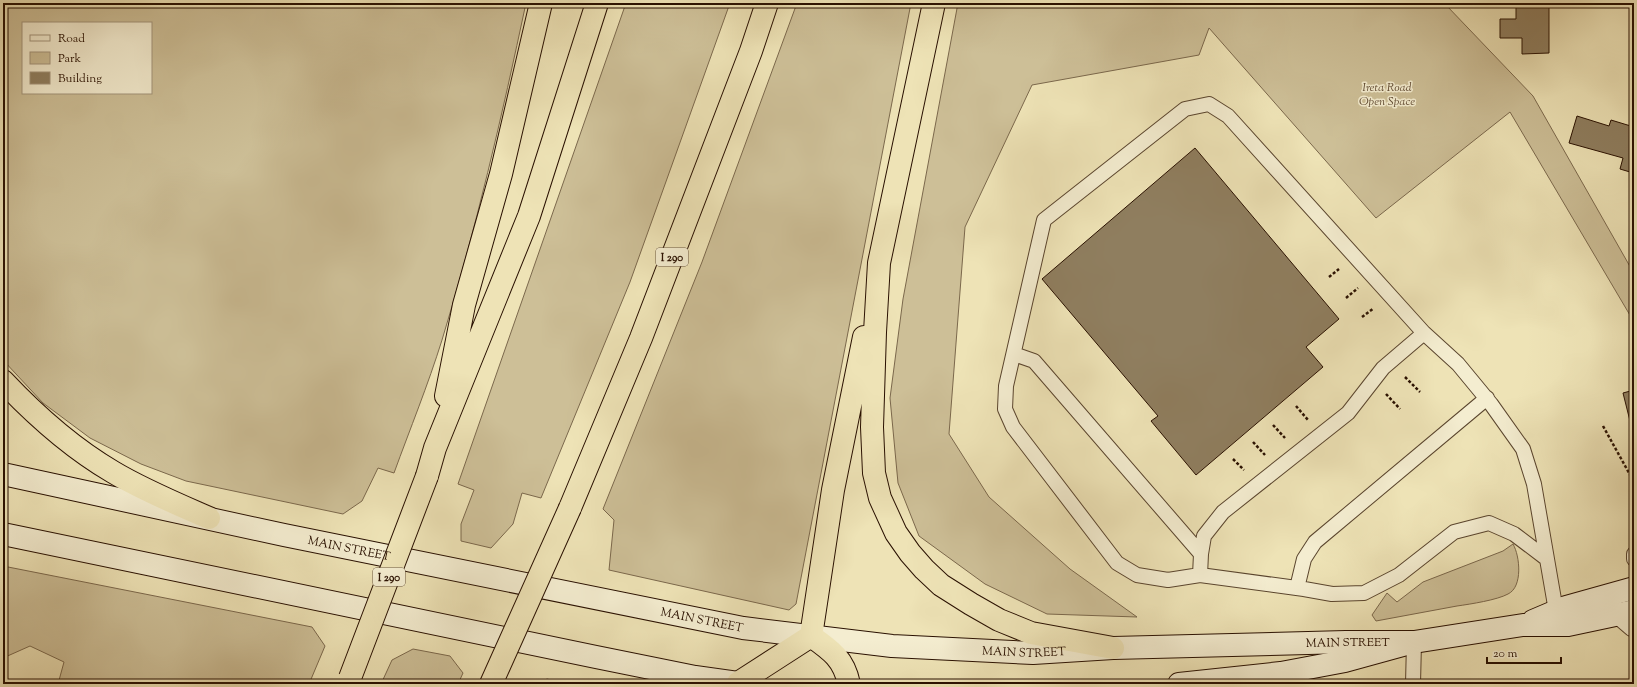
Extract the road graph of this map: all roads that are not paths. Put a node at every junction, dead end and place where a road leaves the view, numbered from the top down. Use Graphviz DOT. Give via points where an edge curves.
graph roads {
  1 [pos="542,3"];
  2 [pos="598,3"];
  3 [pos="767,3"];
  4 [pos="934,3"];
  5 [pos="879,264"];
  6 [pos="1424,333"];
  7 [pos="1014,354"];
  8 [pos="3,381"];
  9 [pos="1487,398"];
  10 [pos="436,448"];
  11 [pos="3,474"];
  12 [pos="209,518"];
  13 [pos="3,534"];
  14 [pos="1201,554"];
  15 [pos="1634,554"];
  16 [pos="1547,559"];
  17 [pos="1634,559"];
  18 [pos="1200,575"];
  19 [pos="1298,588"];
  20 [pos="1634,588"];
  21 [pos="1556,611"];
  22 [pos="1629,617"];
  23 [pos="1523,625"];
  24 [pos="811,636"];
  25 [pos="1414,642"];
  26 [pos="1113,648"];
  27 [pos="349,681"];
  28 [pos="491,684"];
  29 [pos="741,684"];
  30 [pos="849,684"];
  31 [pos="1179,684"];
  32 [pos="1413,684"];
  1 -- 10 [label="highway" via="501,174 464,305"];
  2 -- 10 [label="highway, I 290" via="530,216"];
  3 -- 28 [label="highway, I 290, bridge" via="641,338 570,508"];
  4 -- 5 [label="highway"];
  5 -- 24 [label="highway" via="833,490"];
  5 -- 26 [label="highway" via="872,428 874,473 880,498 896,533 919,564 941,585 999,620 1031,633"];
  6 -- 7 [label="lane" via="1228,116 1209,104 1185,109 1044,220"];
  6 -- 9 [label="lane" via="1458,364"];
  6 -- 14 [label="lane" via="1383,368 1348,414 1223,512 1204,536"];
  7 -- 14 [label="lane" via="1034,361"];
  7 -- 18 [label="lane" via="1006,386 1005,409 1013,427 1117,564 1137,575 1168,580"];
  8 -- 12 [label="highway" via="49,426 113,473"];
  9 -- 16 [label="lane" via="1523,449 1534,484"];
  9 -- 19 [label="lane" via="1315,542 1304,559"];
  10 -- 27 [label="highway, I 290, bridge"];
  11 -- 12 [label="main road, MAIN STREET"];
  12 -- 24 [label="main road, MAIN STREET" via="735,627"];
  13 -- 29 [label="main road" via="596,657"];
  14 -- 18 [label="lane"];
  15 -- 17 [label="lane"];
  16 -- 19 [label="lane" via="1514,534 1490,523 1454,532 1399,575 1364,593 1332,594"];
  16 -- 21 [label="lane"];
  18 -- 19 [label="lane"];
  20 -- 21 [label="main road, MAIN STREET"];
  21 -- 23 [label="main road, MAIN STREET"];
  22 -- 23 [label="main road, MAIN STREET" via="1568,625"];
  23 -- 25 [label="main road, MAIN STREET"];
  24 -- 26 [label="main road, MAIN STREET" via="892,646 1033,653"];
  24 -- 29 [label="highway"];
  24 -- 30 [label="highway" via="835,653 847,673"];
  25 -- 26 [label="main road, MAIN STREET"];
  25 -- 31 [label="main road, MAIN STREET" via="1345,661 1281,673"];
  25 -- 32 [label="lane"];
}
